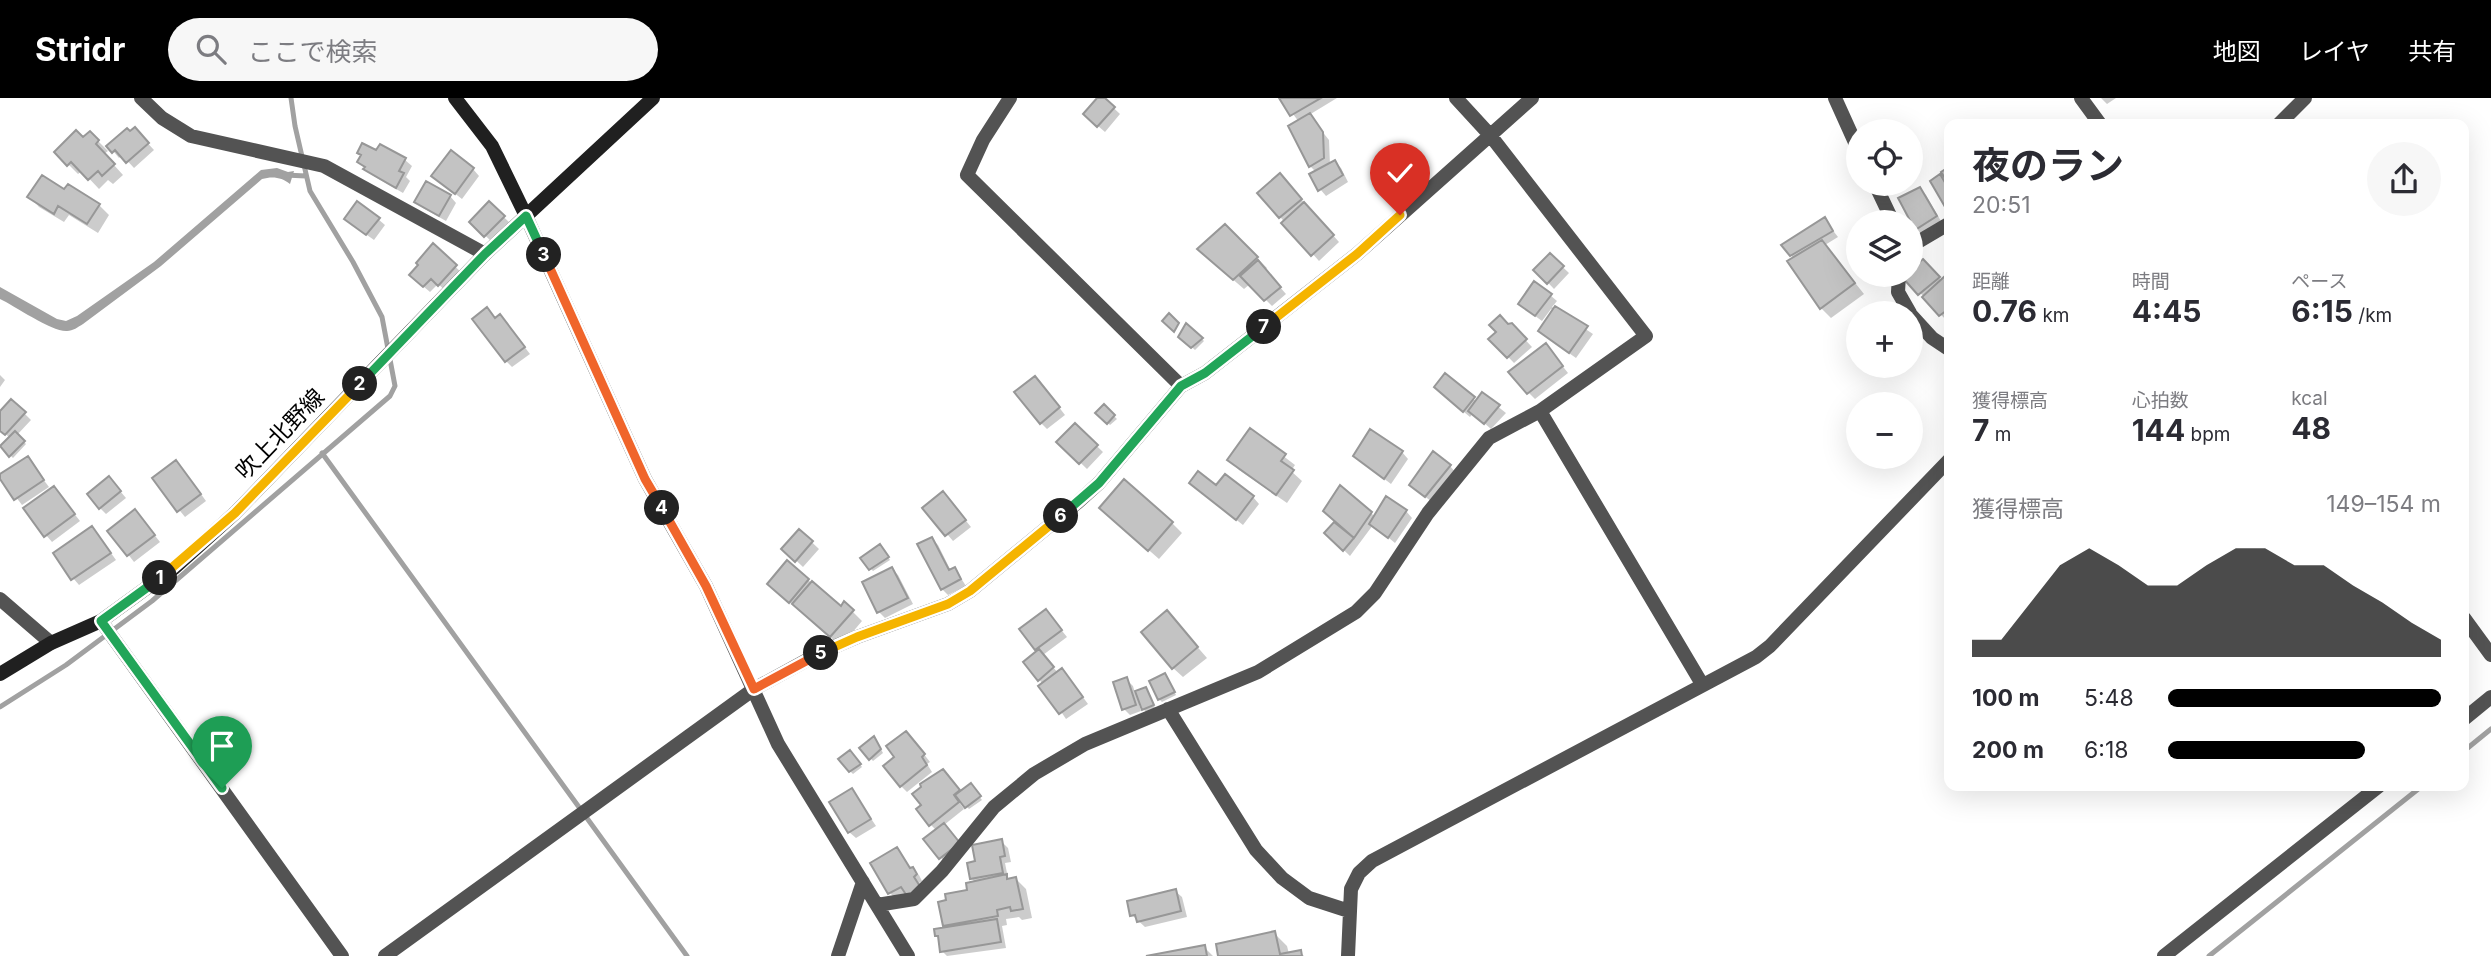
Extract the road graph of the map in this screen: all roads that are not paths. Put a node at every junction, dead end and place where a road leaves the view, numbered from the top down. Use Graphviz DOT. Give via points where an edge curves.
graph roads {
  1 [pos="141,98"];
  2 [pos="455,98"];
  3 [pos="653,98"];
  4 [pos="1010,98"];
  5 [pos="1456,98"];
  6 [pos="1532,98"];
  7 [pos="1835,98"];
  8 [pos="2081,98"];
  9 [pos="2305,98"];
  10 [pos="2096,119"];
  11 [pos="2284,119"];
  12 [pos="1846,122"];
  13 [pos="1490,135"];
  14 [pos="526,216"];
  15 [pos="1944,227"];
  16 [pos="1923,239"];
  17 [pos="485,254"];
  18 [pos="1923,328"];
  19 [pos="1944,346"];
  20 [pos="1181,386"];
  21 [pos="1540,411"];
  22 [pos="1944,465"];
  23 [pos="0,599"];
  24 [pos="101,621"];
  25 [pos="2469,625"];
  26 [pos="51,643"];
  27 [pos="2491,655"];
  28 [pos="0,674"];
  29 [pos="1702,684"];
  30 [pos="754,689"];
  31 [pos="2491,697"];
  32 [pos="1168,709"];
  33 [pos="2469,715"];
  34 [pos="2373,791"];
  35 [pos="863,882"];
  36 [pos="877,905"];
  37 [pos="1349,911"];
  38 [pos="342,956"];
  39 [pos="386,956"];
  40 [pos="838,956"];
  41 [pos="908,956"];
  42 [pos="1348,956"];
  43 [pos="2164,956"];
  1 -- 17 [label="street" via="162,118 191,135 324,166"];
  2 -- 14 [label="main road" via="492,146"];
  3 -- 14 [label="main road, 吹上北野線"];
  4 -- 20 [label="street" via="967,176"];
  5 -- 13 [label="street"];
  6 -- 13 [label="street"];
  7 -- 12 [label="street"];
  8 -- 10 [label="street"];
  9 -- 11 [label="street"];
  13 -- 20 [label="street" via="1357,254 1205,373"];
  13 -- 21 [label="street" via="1646,336"];
  14 -- 17 [label="main road, 吹上北野線"];
  14 -- 30 [label="street" via="645,479 706,586"];
  15 -- 16 [label="street"];
  17 -- 24 [label="main road, 吹上北野線" via="235,513 174,568"];
  18 -- 19 [label="street"];
  20 -- 30 [label="street" via="1099,483 970,591 948,604 832,648"];
  21 -- 29 [label="street"];
  21 -- 32 [label="street" via="1489,438 1428,513 1375,593 1356,612 1258,672"];
  22 -- 29 [label="street" via="1770,646"];
  23 -- 26 [label="street"];
  24 -- 26 [label="main road, 吹上北野線"];
  24 -- 38 [label="street"];
  25 -- 27 [label="street"];
  26 -- 28 [label="main road, 吹上北野線"];
  29 -- 37 [label="street" via="1372,861 1351,889"];
  30 -- 35 [label="street" via="778,744"];
  30 -- 39 [label="street"];
  31 -- 33 [label="street"];
  32 -- 36 [label="street" via="1085,744 1034,774 994,807 914,899"];
  32 -- 37 [label="street" via="1256,850 1309,898"];
  34 -- 43 [label="street"];
  35 -- 36 [label="street"];
  35 -- 40 [label="street"];
  36 -- 41 [label="street"];
  37 -- 42 [label="street"];
}
